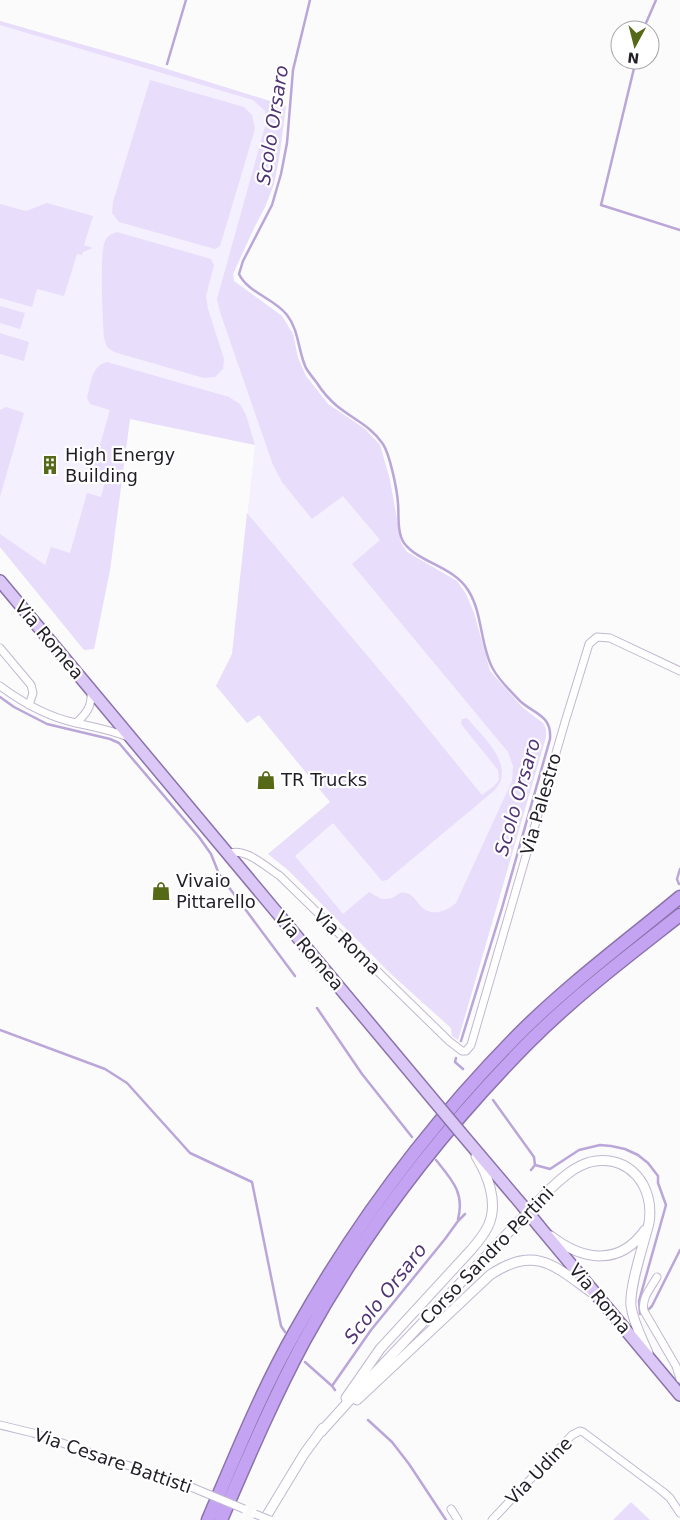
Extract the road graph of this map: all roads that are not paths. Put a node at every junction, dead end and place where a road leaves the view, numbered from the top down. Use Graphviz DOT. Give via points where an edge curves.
graph roads {
  1 [pos="0,581"];
  2 [pos="0,648"];
  3 [pos="680,671"];
  4 [pos="0,686"];
  5 [pos="91,691"];
  6 [pos="29,705"];
  7 [pos="76,723"];
  8 [pos="130,738"];
  9 [pos="228,854"];
  10 [pos="680,897"];
  11 [pos="680,914"];
  12 [pos="458,1049"];
  13 [pos="461,1133"];
  14 [pos="522,1205"];
  15 [pos="649,1223"];
  16 [pos="539,1226"];
  17 [pos="657,1277"];
  18 [pos="604,1303"];
  19 [pos="652,1361"];
  20 [pos="680,1387"];
  21 [pos="0,1425"];
  22 [pos="321,1432"];
  23 [pos="451,1509"];
  24 [pos="680,1513"];
  25 [pos="208,1520"];
  26 [pos="221,1520"];
  27 [pos="264,1520"];
  28 [pos="270,1520"];
  29 [pos="458,1520"];
  30 [pos="492,1520"];
  1 -- 5 [label="main road, Via Romea"];
  2 -- 6 [label="street" via="31,685 33,694"];
  3 -- 12 [label="street, Via Palestro" via="610,638 597,637 589,644 471,1045 466,1051"];
  4 -- 6 [label="street"];
  5 -- 7 [label="street" via="92,701 87,713"];
  5 -- 8 [label="main road, Via Romea"];
  6 -- 7 [label="street"];
  7 -- 8 [label="street" via="115,731"];
  8 -- 9 [label="main road, Via Romea"];
  9 -- 12 [label="street, Via Roma" via="236,851 248,855 280,876"];
  9 -- 13 [label="main road, Via Romea, bridge"];
  10 -- 25 [label="highway" via="578,980 521,1033 426,1137 382,1194 294,1333"];
  11 -- 26 [label="highway" via="588,988 531,1041 435,1146 397,1196 346,1270 304,1340"];
  13 -- 14 [label="main road, Via Romea"];
  13 -- 22 [label="street, Corso Sandro Pertini" via="488,1180 492,1204 489,1224 482,1238 380,1349"];
  14 -- 16 [label="main road, Via Roma, bridge"];
  15 -- 16 [label="street, Corso Sandro Pertini" via="629,1247 600,1256 581,1253 557,1241"];
  15 -- 19 [label="street, Corso Sandro Pertini" via="631,1303"];
  15 -- 22 [label="street, Corso Sandro Pertini" via="647,1191 626,1167 601,1161 570,1171"];
  16 -- 18 [label="main road, Via Roma"];
  17 -- 20 [label="street, Via Roma" via="645,1297 644,1311 672,1358"];
  18 -- 19 [label="main road, Via Roma"];
  18 -- 22 [label="street, Corso Sandro Pertini" via="550,1264 531,1260 512,1263 490,1275"];
  19 -- 20 [label="main road, Via Roma"];
  21 -- 28 [label="street, Via Cesare Battisti, bridge" via="33,1433 192,1487"];
  22 -- 27 [label="street, Corso Sandro Pertini"];
  23 -- 29 [label="street"];
  24 -- 30 [label="street, Via Udine" via="662,1491 580,1431 572,1435"];
}
